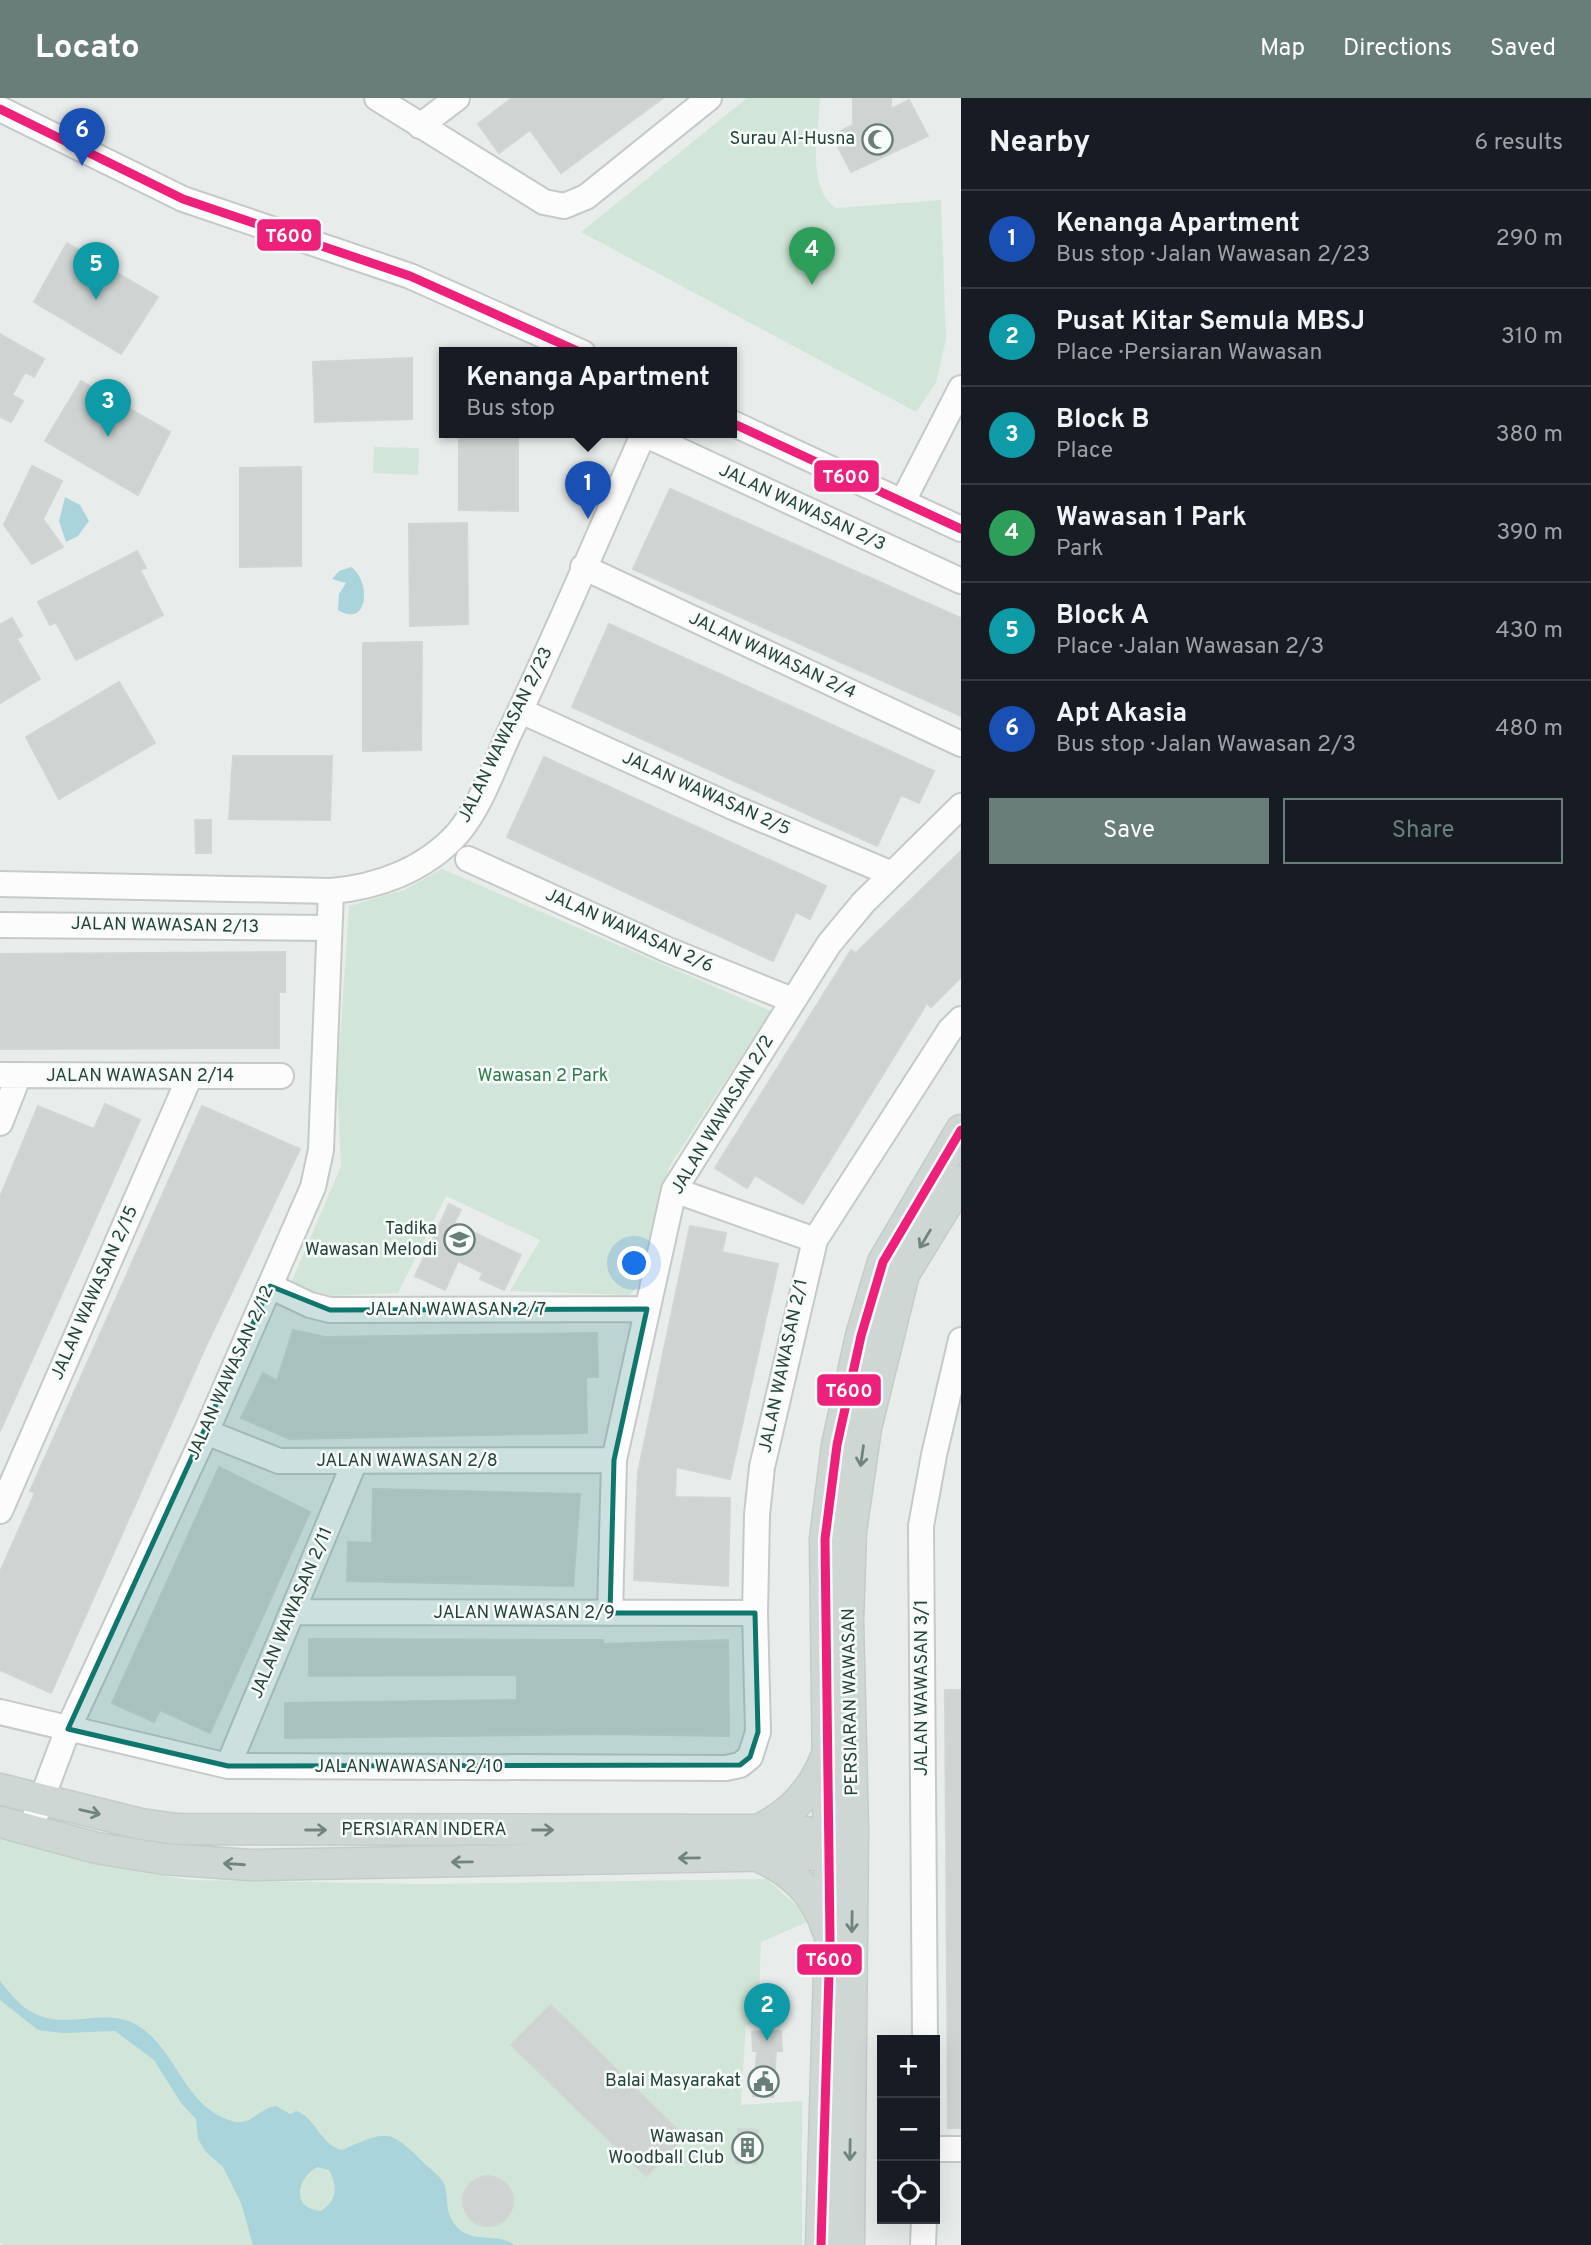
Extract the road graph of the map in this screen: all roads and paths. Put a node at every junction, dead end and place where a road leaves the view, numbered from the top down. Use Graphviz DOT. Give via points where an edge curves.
graph roads {
  1 [pos="377,98"];
  2 [pos="457,98"];
  3 [pos="709,98"];
  4 [pos="0,109"];
  5 [pos="420,126"];
  6 [pos="570,347"];
  7 [pos="959,402"];
  8 [pos="737,425"];
  9 [pos="642,438"];
  10 [pos="653,438"];
  11 [pos="903,501"];
  12 [pos="961,529"];
  13 [pos="583,567"];
  14 [pos="961,581"];
  15 [pos="521,711"];
  16 [pos="961,744"];
  17 [pos="961,806"];
  18 [pos="468,859"];
  19 [pos="892,874"];
  20 [pos="0,884"];
  21 [pos="331,891"];
  22 [pos="0,925"];
  23 [pos="329,928"];
  24 [pos="792,1000"];
  25 [pos="961,1019"];
  26 [pos="10,1075"];
  27 [pos="190,1076"];
  28 [pos="281,1076"];
  29 [pos="0,1123"];
  30 [pos="961,1130"];
  31 [pos="961,1181"];
  32 [pos="674,1190"];
  33 [pos="814,1240"];
  34 [pos="270,1286"];
  35 [pos="647,1309"];
  36 [pos="961,1339"];
  37 [pos="206,1432"];
  38 [pos="614,1460"];
  39 [pos="355,1461"];
  40 [pos="0,1511"];
  41 [pos="292,1612"];
  42 [pos="610,1613"];
  43 [pos="755,1613"];
  44 [pos="0,1712"];
  45 [pos="68,1729"];
  46 [pos="750,1757"];
  47 [pos="826,1757"];
  48 [pos="228,1766"];
  49 [pos="0,1789"];
  50 [pos="42,1801"];
  51 [pos="0,1822"];
  52 [pos="30,1830"];
  53 [pos="758,1843"];
  54 [pos="841,1843"];
  55 [pos="830,1939"];
  56 [pos="925,2035"];
  57 [pos="940,2148"];
  58 [pos="961,2149"];
  59 [pos="924,2224"];
  60 [pos="836,2244"];
  61 [pos="923,2245"];
  1 -- 5 [label="street"];
  2 -- 5 [label="street"];
  3 -- 5 [label="street" via="586,197 564,206 544,202"];
  4 -- 6 [label="street" via="183,199 410,276"];
  7 -- 11 [label="street"];
  8 -- 11 [label="street"];
  9 -- 13 [label="street, JALAN WAWASAN 2/23"];
  10 -- 14 [label="street, JALAN WAWASAN 2/3"];
  11 -- 12 [label="street"];
  13 -- 15 [label="street, JALAN WAWASAN 2/23"];
  13 -- 16 [label="street, JALAN WAWASAN 2/4"];
  15 -- 19 [label="street, JALAN WAWASAN 2/5"];
  15 -- 21 [label="street, JALAN WAWASAN 2/23" via="470,816 457,833 399,876 379,884"];
  17 -- 19 [label="street, JALAN WAWASAN 2/2"];
  18 -- 24 [label="street, JALAN WAWASAN 2/6" via="668,950"];
  19 -- 24 [label="street, JALAN WAWASAN 2/2" via="829,944"];
  20 -- 21 [label="street, JALAN WAWASAN 2/23"];
  21 -- 23 [label="street, JALAN WAWASAN 2/12"];
  22 -- 23 [label="street, JALAN WAWASAN 2/13"];
  23 -- 34 [label="street, JALAN WAWASAN 2/12" via="321,1150 313,1187"];
  24 -- 32 [label="street, JALAN WAWASAN 2/2"];
  25 -- 33 [label="street, JALAN WAWASAN 2/1"];
  26 -- 27 [label="street, JALAN WAWASAN 2/14"];
  26 -- 29 [label="street"];
  27 -- 28 [label="street, JALAN WAWASAN 2/14"];
  27 -- 40 [label="street, JALAN WAWASAN 2/15"];
  30 -- 47 [label="main road, PERSIARAN WAWASAN" via="883,1262 837,1445 825,1539"];
  31 -- 54 [label="main road, PERSIARAN WAWASAN, one-way" via="904,1274 866,1428 851,1531"];
  32 -- 33 [label="street"];
  32 -- 35 [label="street, JALAN WAWASAN 2/2"];
  33 -- 43 [label="street, JALAN WAWASAN 2/1" via="762,1467"];
  34 -- 35 [label="street, JALAN WAWASAN 2/7" via="330,1310"];
  34 -- 37 [label="street, JALAN WAWASAN 2/12"];
  35 -- 38 [label="street, JALAN WAWASAN 2/2"];
  36 -- 56 [label="street, JALAN WAWASAN 3/1" via="921,1526"];
  37 -- 39 [label="street, JALAN WAWASAN 2/8" via="279,1461"];
  37 -- 45 [label="street, JALAN WAWASAN 2/12"];
  38 -- 39 [label="street, JALAN WAWASAN 2/8"];
  38 -- 42 [label="street, JALAN WAWASAN 2/2"];
  39 -- 41 [label="street, JALAN WAWASAN 2/11"];
  41 -- 42 [label="street, JALAN WAWASAN 2/9"];
  41 -- 48 [label="street, JALAN WAWASAN 2/11"];
  42 -- 43 [label="street, JALAN WAWASAN 2/9"];
  43 -- 46 [label="street, JALAN WAWASAN 2/1" via="758,1732"];
  44 -- 45 [label="street, JALAN WAWASAN 2/10"];
  45 -- 48 [label="street, JALAN WAWASAN 2/10"];
  45 -- 50 [label="street, JALAN WAWASAN 2/12"];
  46 -- 48 [label="street, JALAN WAWASAN 2/10" via="726,1768"];
  47 -- 53 [label="main road" via="816,1781"];
  47 -- 54 [label="main road, PERSIARAN WAWASAN"];
  49 -- 50 [label="main road, PERSIARAN INDERA"];
  50 -- 52 [label="street, JALAN WAWASAN 2/12"];
  50 -- 53 [label="main road, PERSIARAN INDERA, one-way" via="177,1829"];
  51 -- 52 [label="main road, PERSIARAN INDERA"];
  53 -- 52 [label="main road, PERSIARAN INDERA, one-way" via="250,1865 97,1848"];
  53 -- 54 [label="main road, PERSIARAN INDERA"];
  53 -- 55 [label="main road" via="803,1886 820,1911"];
  54 -- 55 [label="main road, PERSIARAN WAWASAN"];
  54 -- 60 [label="main road, PERSIARAN WAWASAN, one-way"];
  55 -- 60 [label="main road, PERSIARAN WAWASAN"];
  57 -- 58 [label="street"];
  59 -- 61 [label="street"];
}
